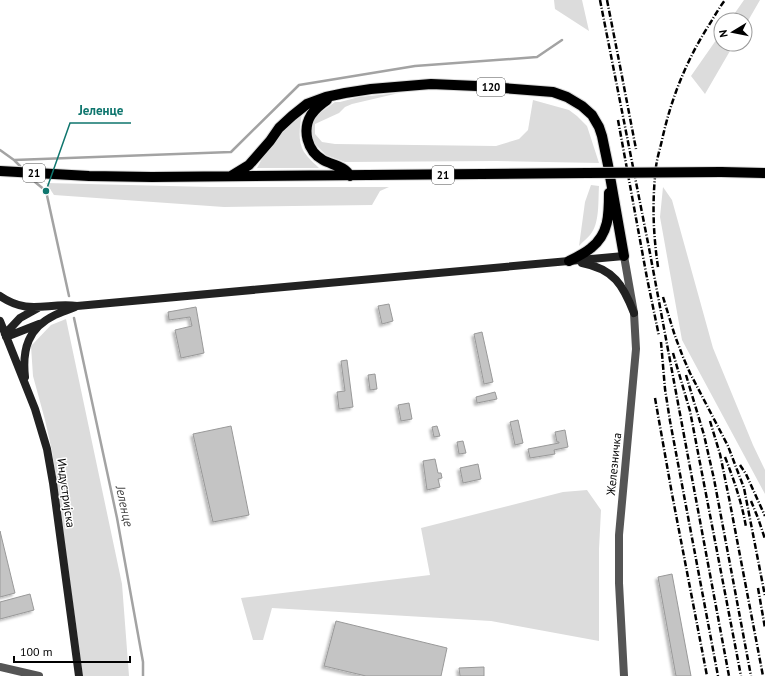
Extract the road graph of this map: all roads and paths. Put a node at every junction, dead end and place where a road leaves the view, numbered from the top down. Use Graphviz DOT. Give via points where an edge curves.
graph roads {
  1 [pos="330,97"];
  2 [pos="608,165"];
  3 [pos="0,171"];
  4 [pos="765,173"];
  5 [pos="350,176"];
  6 [pos="229,177"];
  7 [pos="624,256"];
  8 [pos="569,261"];
  9 [pos="0,296"];
  10 [pos="77,306"];
  11 [pos="39,308"];
  12 [pos="634,313"];
  13 [pos="0,321"];
  14 [pos="40,323"];
  15 [pos="6,335"];
  16 [pos="26,386"];
  17 [pos="0,666"];
  18 [pos="39,676"];
  19 [pos="79,676"];
  20 [pos="624,676"];
  1 -- 2 [label="main road, 120" via="371,89 431,84 553,92 574,100 596,120"];
  1 -- 5 [label="main road" via="312,113 306,127 307,138 319,157 345,170"];
  1 -- 6 [label="main road, 120" via="322,98 299,110 285,122 255,160"];
  2 -- 7 [label="main road, 120"];
  2 -- 8 [label="main road" via="606,228 590,249"];
  3 -- 6 [label="main road, 21" via="89,176"];
  4 -- 5 [label="main road, 21, bridge"];
  5 -- 6 [label="main road, 21"];
  7 -- 8 [label="main road"];
  7 -- 12 [label="street, Железничка"];
  8 -- 10 [label="main road"];
  8 -- 12 [label="main road" via="595,266 613,276 625,290"];
  9 -- 11 [label="main road" via="18,305"];
  10 -- 11 [label="main road"];
  10 -- 14 [label="main road"];
  11 -- 15 [label="main road" via="20,318"];
  12 -- 20 [label="street, Железничка" via="636,348 619,545"];
  13 -- 15 [label="main road, Индустријска"];
  14 -- 15 [label="main road"];
  14 -- 16 [label="main road" via="34,329 26,349"];
  15 -- 16 [label="main road, Индустријска"];
  16 -- 19 [label="main road, Индустријска" via="40,422 49,460"];
  17 -- 18 [label="street"];
}
